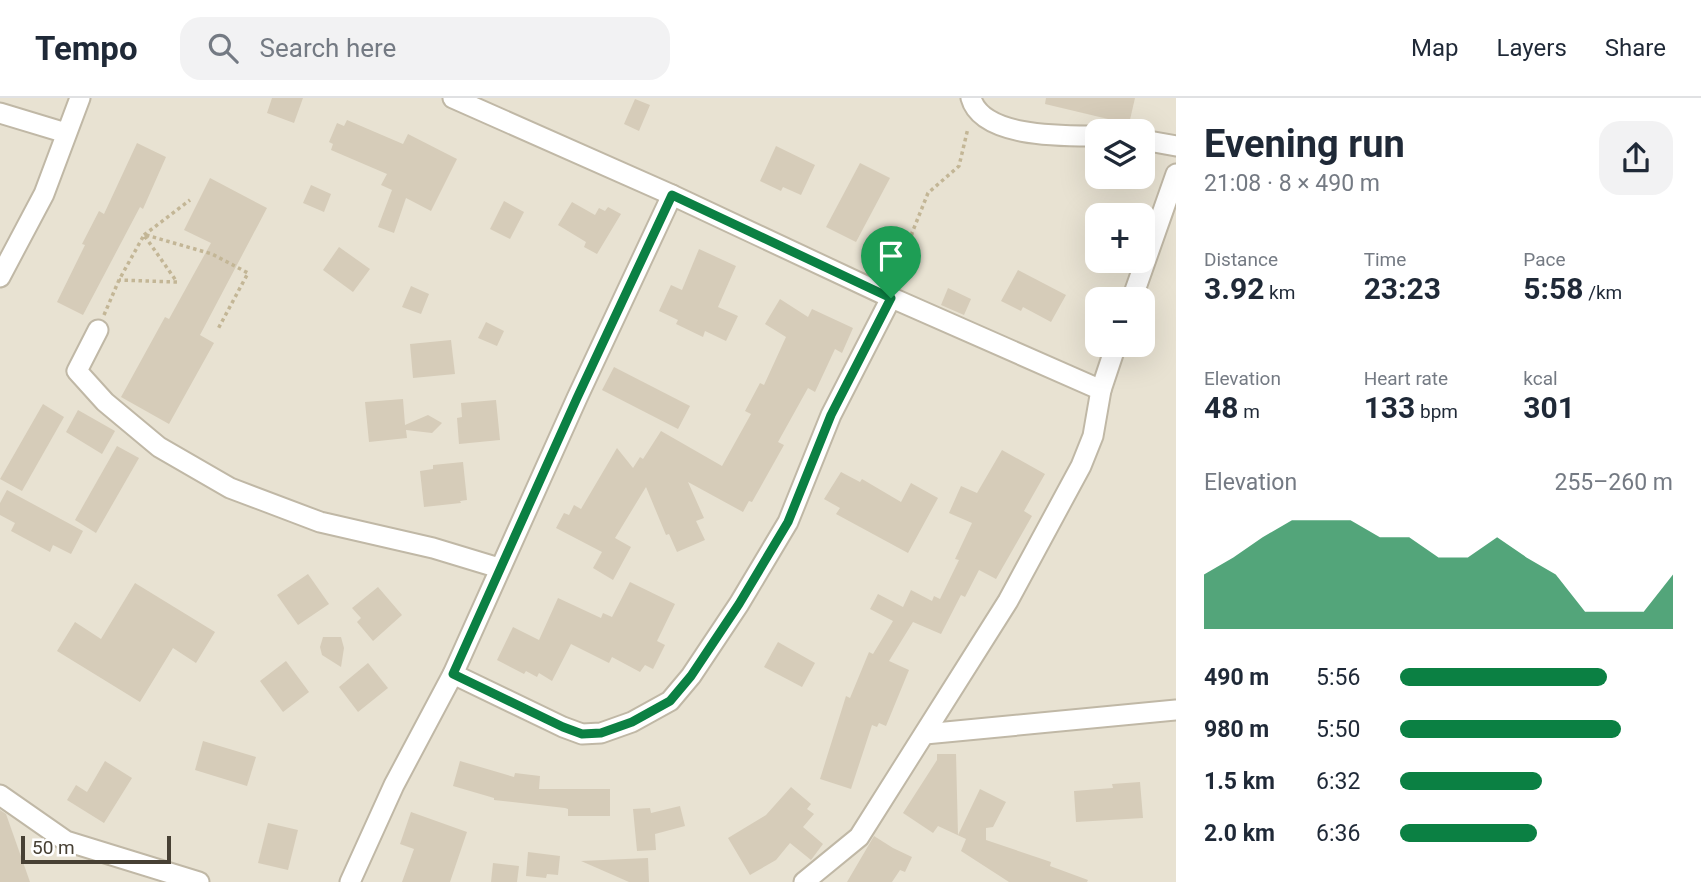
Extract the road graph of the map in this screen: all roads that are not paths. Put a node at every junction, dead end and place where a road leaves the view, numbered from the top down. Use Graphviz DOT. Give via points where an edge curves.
graph roads {
  1 [pos="80,98"];
  2 [pos="453,98"];
  3 [pos="971,100"];
  4 [pos="0,113"];
  5 [pos="66,133"];
  6 [pos="1085,136"];
  7 [pos="1155,142"];
  8 [pos="1176,146"];
  9 [pos="1176,174"];
  10 [pos="672,195"];
  11 [pos="1172,198"];
  12 [pos="0,277"];
  13 [pos="1137,287"];
  14 [pos="891,298"];
  15 [pos="98,330"];
  16 [pos="1112,357"];
  17 [pos="1101,390"];
  18 [pos="499,568"];
  19 [pos="453,674"];
  20 [pos="1176,709"];
  21 [pos="925,734"];
  22 [pos="0,795"];
  23 [pos="198,882"];
  24 [pos="350,882"];
  25 [pos="804,882"];
  1 -- 5 [label="street"];
  2 -- 10 [label="street"];
  3 -- 6 [label="street" via="982,116 1012,130"];
  4 -- 5 [label="street"];
  5 -- 12 [label="street" via="44,194"];
  7 -- 8 [label="street"];
  9 -- 11 [label="street"];
  10 -- 14 [label="street"];
  10 -- 18 [label="street"];
  11 -- 13 [label="street"];
  14 -- 17 [label="street"];
  14 -- 19 [label="street" via="831,415 788,522 739,604 670,701 632,722 582,734"];
  15 -- 18 [label="street" via="77,371 105,402 159,447 230,488 320,522"];
  16 -- 17 [label="street"];
  17 -- 21 [label="street" via="1093,436 1071,487 1008,601"];
  18 -- 19 [label="street"];
  19 -- 24 [label="street" via="394,785"];
  20 -- 21 [label="street"];
  21 -- 25 [label="street" via="859,837"];
  22 -- 23 [label="street" via="66,841"];
}
